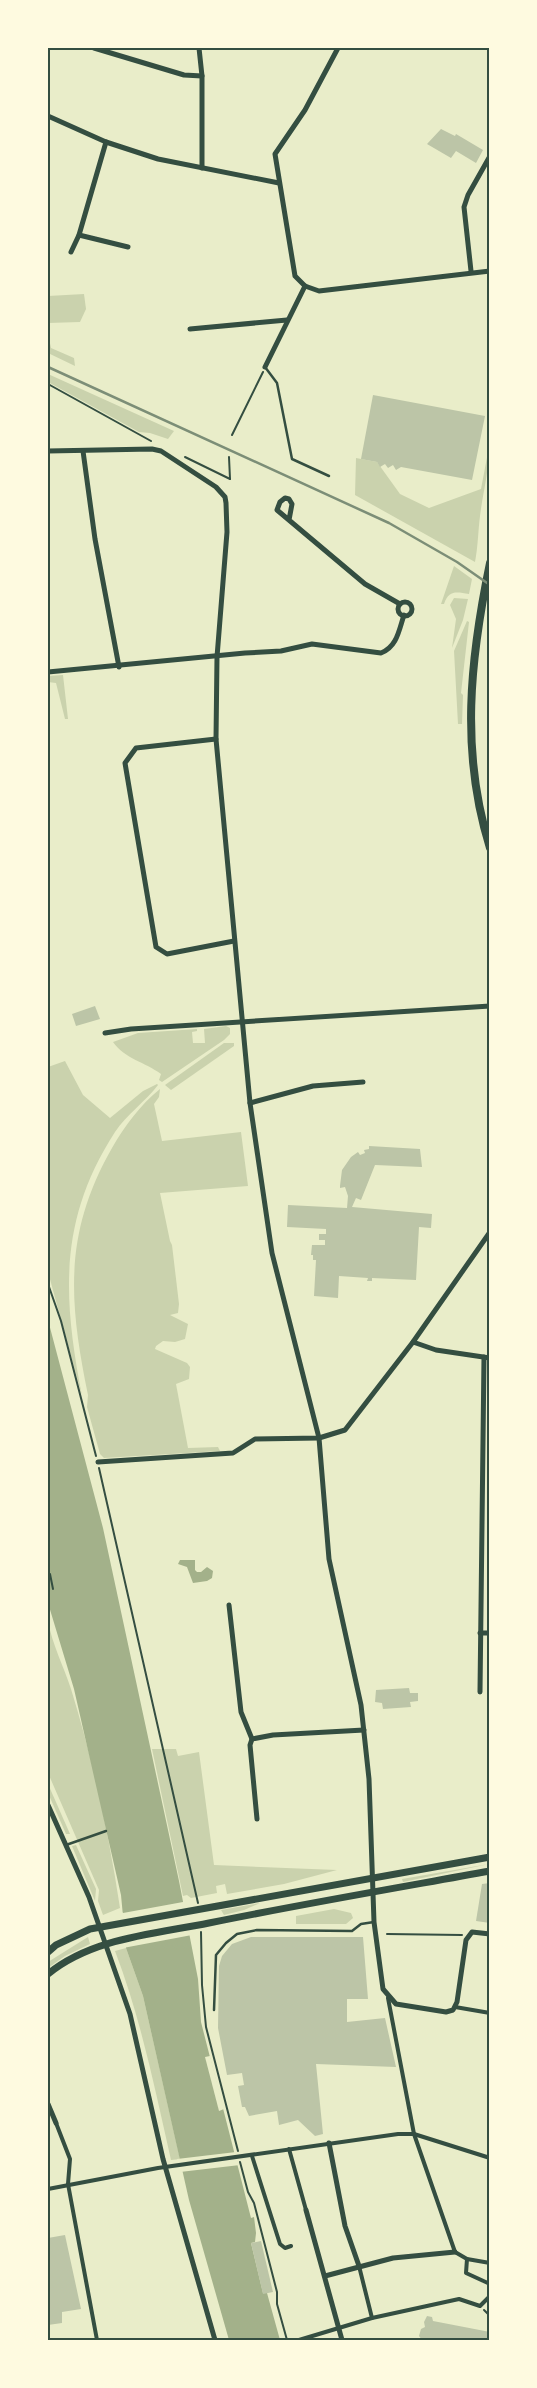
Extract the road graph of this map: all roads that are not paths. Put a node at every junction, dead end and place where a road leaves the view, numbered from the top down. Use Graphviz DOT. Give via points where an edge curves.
graph roads {
  1 [pos="94,48"];
  2 [pos="199,48"];
  3 [pos="338,48"];
  4 [pos="202,76"];
  5 [pos="48,116"];
  6 [pos="106,142"];
  7 [pos="490,156"];
  8 [pos="202,168"];
  9 [pos="280,183"];
  10 [pos="79,235"];
  11 [pos="128,247"];
  12 [pos="70,252"];
  13 [pos="470,271"];
  14 [pos="490,271"];
  15 [pos="305,286"];
  16 [pos="287,320"];
  17 [pos="190,329"];
  18 [pos="265,367"];
  19 [pos="83,451"];
  20 [pos="48,452"];
  21 [pos="329,476"];
  22 [pos="289,520"];
  23 [pos="490,563"];
  24 [pos="400,604"];
  25 [pos="404,615"];
  26 [pos="218,657"];
  27 [pos="119,666"];
  28 [pos="48,672"];
  29 [pos="216,739"];
  30 [pos="490,848"];
  31 [pos="234,941"];
  32 [pos="490,1006"];
  33 [pos="244,1021"];
  34 [pos="105,1033"];
  35 [pos="363,1082"];
  36 [pos="250,1103"];
  37 [pos="490,1232"];
  38 [pos="412,1342"];
  39 [pos="487,1357"];
  40 [pos="320,1438"];
  41 [pos="98,1462"];
  42 [pos="487,1514"];
  43 [pos="229,1605"];
  44 [pos="480,1633"];
  45 [pos="490,1633"];
  46 [pos="480,1692"];
  47 [pos="364,1730"];
  48 [pos="252,1739"];
  49 [pos="48,1805"];
  50 [pos="257,1819"];
  51 [pos="106,1831"];
  52 [pos="66,1845"];
  53 [pos="490,1857"];
  54 [pos="490,1871"];
  55 [pos="373,1877"];
  56 [pos="374,1892"];
  57 [pos="374,1922"];
  58 [pos="490,1934"];
  59 [pos="56,1945"];
  60 [pos="48,1947"];
  61 [pos="48,1952"];
  62 [pos="48,1974"];
  63 [pos="388,1998"];
  64 [pos="455,2007"];
  65 [pos="214,2010"];
  66 [pos="490,2013"];
  67 [pos="390,2040"];
  68 [pos="397,2040"];
  69 [pos="48,2104"];
  70 [pos="56,2123"];
  71 [pos="414,2134"];
  72 [pos="329,2143"];
  73 [pos="289,2149"];
  74 [pos="252,2156"];
  75 [pos="490,2158"];
  76 [pos="68,2184"];
  77 [pos="48,2189"];
  78 [pos="306,2210"];
  79 [pos="291,2246"];
  80 [pos="455,2252"];
  81 [pos="467,2258"];
  82 [pos="490,2264"];
  83 [pos="360,2266"];
  84 [pos="325,2276"];
  85 [pos="490,2284"];
  86 [pos="490,2296"];
  87 [pos="372,2318"];
  88 [pos="338,2328"];
  89 [pos="97,2340"];
  90 [pos="216,2340"];
  91 [pos="299,2340"];
  92 [pos="342,2340"];
  1 -- 4 [label="street" via="184,75"];
  2 -- 4 [label="street"];
  3 -- 9 [label="street" via="305,110 275,154"];
  4 -- 8 [label="street"];
  5 -- 6 [label="street"];
  6 -- 8 [label="street" via="158,159"];
  6 -- 10 [label="street"];
  7 -- 13 [label="street" via="464,207"];
  8 -- 9 [label="street"];
  9 -- 15 [label="street" via="295,276"];
  10 -- 11 [label="street"];
  10 -- 12 [label="street"];
  13 -- 14 [label="street"];
  13 -- 15 [label="street" via="319,291"];
  15 -- 16 [label="street"];
  16 -- 17 [label="street"];
  16 -- 18 [label="street"];
  18 -- 21 [label="lane" via="277,384 292,459"];
  19 -- 20 [label="street"];
  19 -- 26 [label="street" via="161,451 216,487 225,497 227,532"];
  19 -- 27 [label="street" via="95,539"];
  22 -- 24 [label="street" via="366,584"];
  23 -- 30 [label="main road" via="474,650 470,723 480,806"];
  24 -- 25 [label="street" via="399,610"];
  24 -- 25 [label="street" via="407,602 412,606 411,612"];
  25 -- 26 [label="street" via="394,642 381,653 312,644 280,652"];
  26 -- 27 [label="street"];
  26 -- 29 [label="street"];
  27 -- 28 [label="street"];
  29 -- 31 [label="street"];
  29 -- 31 [label="street" via="136,748 125,763 156,947 167,954"];
  31 -- 33 [label="street"];
  32 -- 33 [label="street"];
  33 -- 34 [label="street" via="131,1028"];
  33 -- 36 [label="street"];
  35 -- 36 [label="street" via="313,1086"];
  36 -- 40 [label="street" via="272,1253"];
  37 -- 38 [label="street"];
  38 -- 39 [label="street" via="436,1350"];
  38 -- 40 [label="street" via="345,1430"];
  39 -- 42 [label="street"];
  40 -- 41 [label="street" via="255,1439 233,1454"];
  40 -- 47 [label="street" via="329,1559"];
  42 -- 44 [label="street"];
  43 -- 48 [label="street" via="241,1712"];
  44 -- 45 [label="street"];
  44 -- 46 [label="street"];
  47 -- 48 [label="street"];
  47 -- 55 [label="street"];
  48 -- 50 [label="street" via="252,1786"];
  49 -- 52 [label="street"];
  51 -- 52 [label="lane"];
  52 -- 90 [label="street" via="89,1897 130,2014 163,2159"];
  53 -- 55 [label="main road"];
  54 -- 56 [label="main road"];
  55 -- 56 [label="street"];
  55 -- 59 [label="main road" via="90,1928"];
  56 -- 57 [label="street"];
  56 -- 62 [label="main road" via="92,1947"];
  57 -- 63 [label="street" via="383,1990"];
  57 -- 65 [label="lane" via="361,1924 352,1931 257,1930 237,1934 216,1955"];
  58 -- 64 [label="street" via="472,1932 464,1944"];
  59 -- 60 [label="main road"];
  59 -- 61 [label="main road"];
  63 -- 64 [label="street" via="402,2006 446,2012"];
  63 -- 68 [label="street"];
  64 -- 66 [label="street"];
  67 -- 68 [label="street"];
  68 -- 71 [label="street"];
  69 -- 70 [label="street"];
  70 -- 76 [label="street" via="70,2159"];
  71 -- 72 [label="street"];
  71 -- 75 [label="street"];
  71 -- 80 [label="street"];
  72 -- 73 [label="street"];
  72 -- 83 [label="street" via="345,2226"];
  73 -- 74 [label="street"];
  73 -- 78 [label="street"];
  74 -- 76 [label="street"];
  74 -- 79 [label="street" via="280,2244 285,2248"];
  76 -- 77 [label="street"];
  76 -- 89 [label="street"];
  78 -- 84 [label="street"];
  80 -- 81 [label="street"];
  80 -- 83 [label="street" via="393,2258"];
  81 -- 82 [label="street"];
  81 -- 85 [label="street" via="466,2273"];
  83 -- 84 [label="street"];
  83 -- 87 [label="street"];
  84 -- 88 [label="street"];
  86 -- 87 [label="street" via="480,2306 459,2299"];
  87 -- 88 [label="street"];
  88 -- 91 [label="street"];
  88 -- 92 [label="street"];
}
